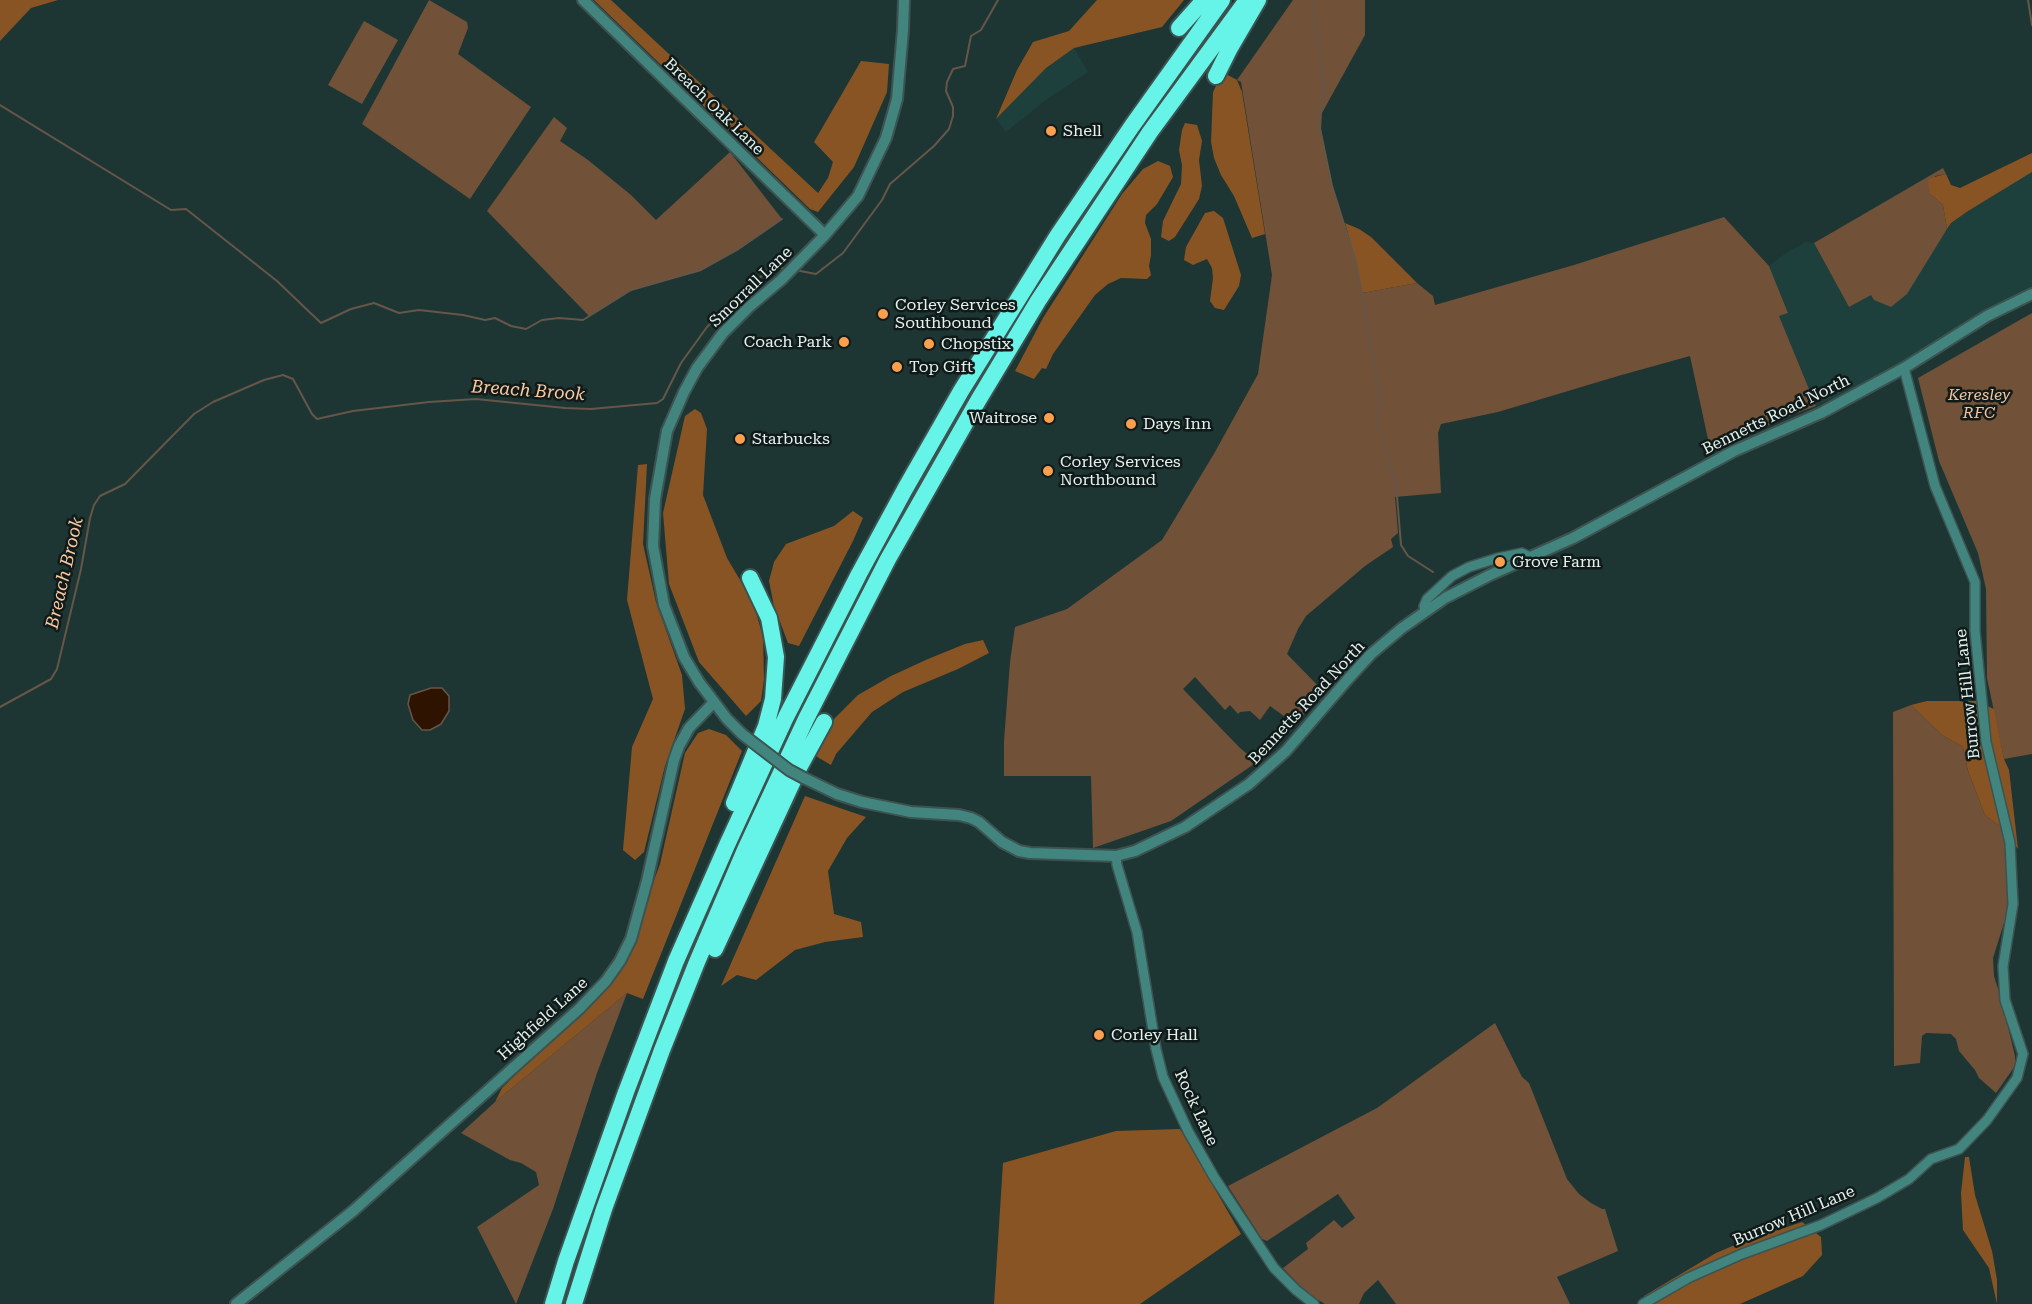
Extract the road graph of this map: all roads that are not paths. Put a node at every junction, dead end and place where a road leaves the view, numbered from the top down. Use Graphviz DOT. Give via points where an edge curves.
graph roads {
  1 [pos="583,0"];
  2 [pos="904,0"];
  3 [pos="1204,0"];
  4 [pos="1222,0"];
  5 [pos="1247,0"];
  6 [pos="1258,0"];
  7 [pos="1179,28"];
  8 [pos="1216,76"];
  9 [pos="825,235"];
  10 [pos="2032,294"];
  11 [pos="1904,368"];
  12 [pos="1530,557"];
  13 [pos="750,579"];
  14 [pos="1425,611"];
  15 [pos="714,702"];
  16 [pos="824,723"];
  17 [pos="1116,856"];
  18 [pos="676,962"];
  19 [pos="604,1209"];
  20 [pos="236,1304"];
  21 [pos="553,1304"];
  22 [pos="574,1304"];
  23 [pos="1314,1304"];
  24 [pos="1643,1304"];
  1 -- 9 [label="street, Breach Oak Lane"];
  2 -- 9 [label="street, Smorrall Lane" via="899,81 886,138 858,196"];
  3 -- 7 [label="highway"];
  4 -- 18 [label="highway" via="1058,235 905,489 786,717"];
  5 -- 19 [label="highway" via="1150,132 1038,301 888,559 806,719 745,850 662,1050"];
  6 -- 8 [label="highway"];
  9 -- 15 [label="street, Smorrall Lane" via="723,333 697,368 667,431 655,499 653,546 663,605 684,657"];
  10 -- 11 [label="street, Bennetts Road North"];
  11 -- 12 [label="street, Bennetts Road North"];
  11 -- 24 [label="street, Burrow Hill Lane" via="1935,486 1975,582 1975,631 1986,742 2010,843 2013,904 2003,966 2005,1000 2023,1054 2017,1078 1987,1120 1959,1149 1931,1159 1909,1179 1877,1198 1821,1225 1688,1278"];
  12 -- 14 [label="street, Bennetts Road North" via="1464,587"];
  12 -- 14 [label="street, Bennetts Road North" via="1522,553 1469,567 1427,598"];
  13 -- 18 [label="highway" via="769,618 776,657 772,699"];
  14 -- 17 [label="street, Bennetts Road North" via="1371,654 1286,751 1249,784 1167,836"];
  15 -- 17 [label="street, Bennetts Road North, bridge" via="742,734 789,770 862,802 971,818 1019,851"];
  15 -- 20 [label="street, Highfield Lane" via="689,728 679,746 631,939 606,981 353,1211"];
  16 -- 19 [label="highway" via="699,983"];
  17 -- 23 [label="street, Rock Lane" via="1137,932 1163,1077 1188,1131 1226,1196 1274,1268"];
  18 -- 21 [label="highway" via="626,1092"];
  19 -- 22 [label="highway"];
}
